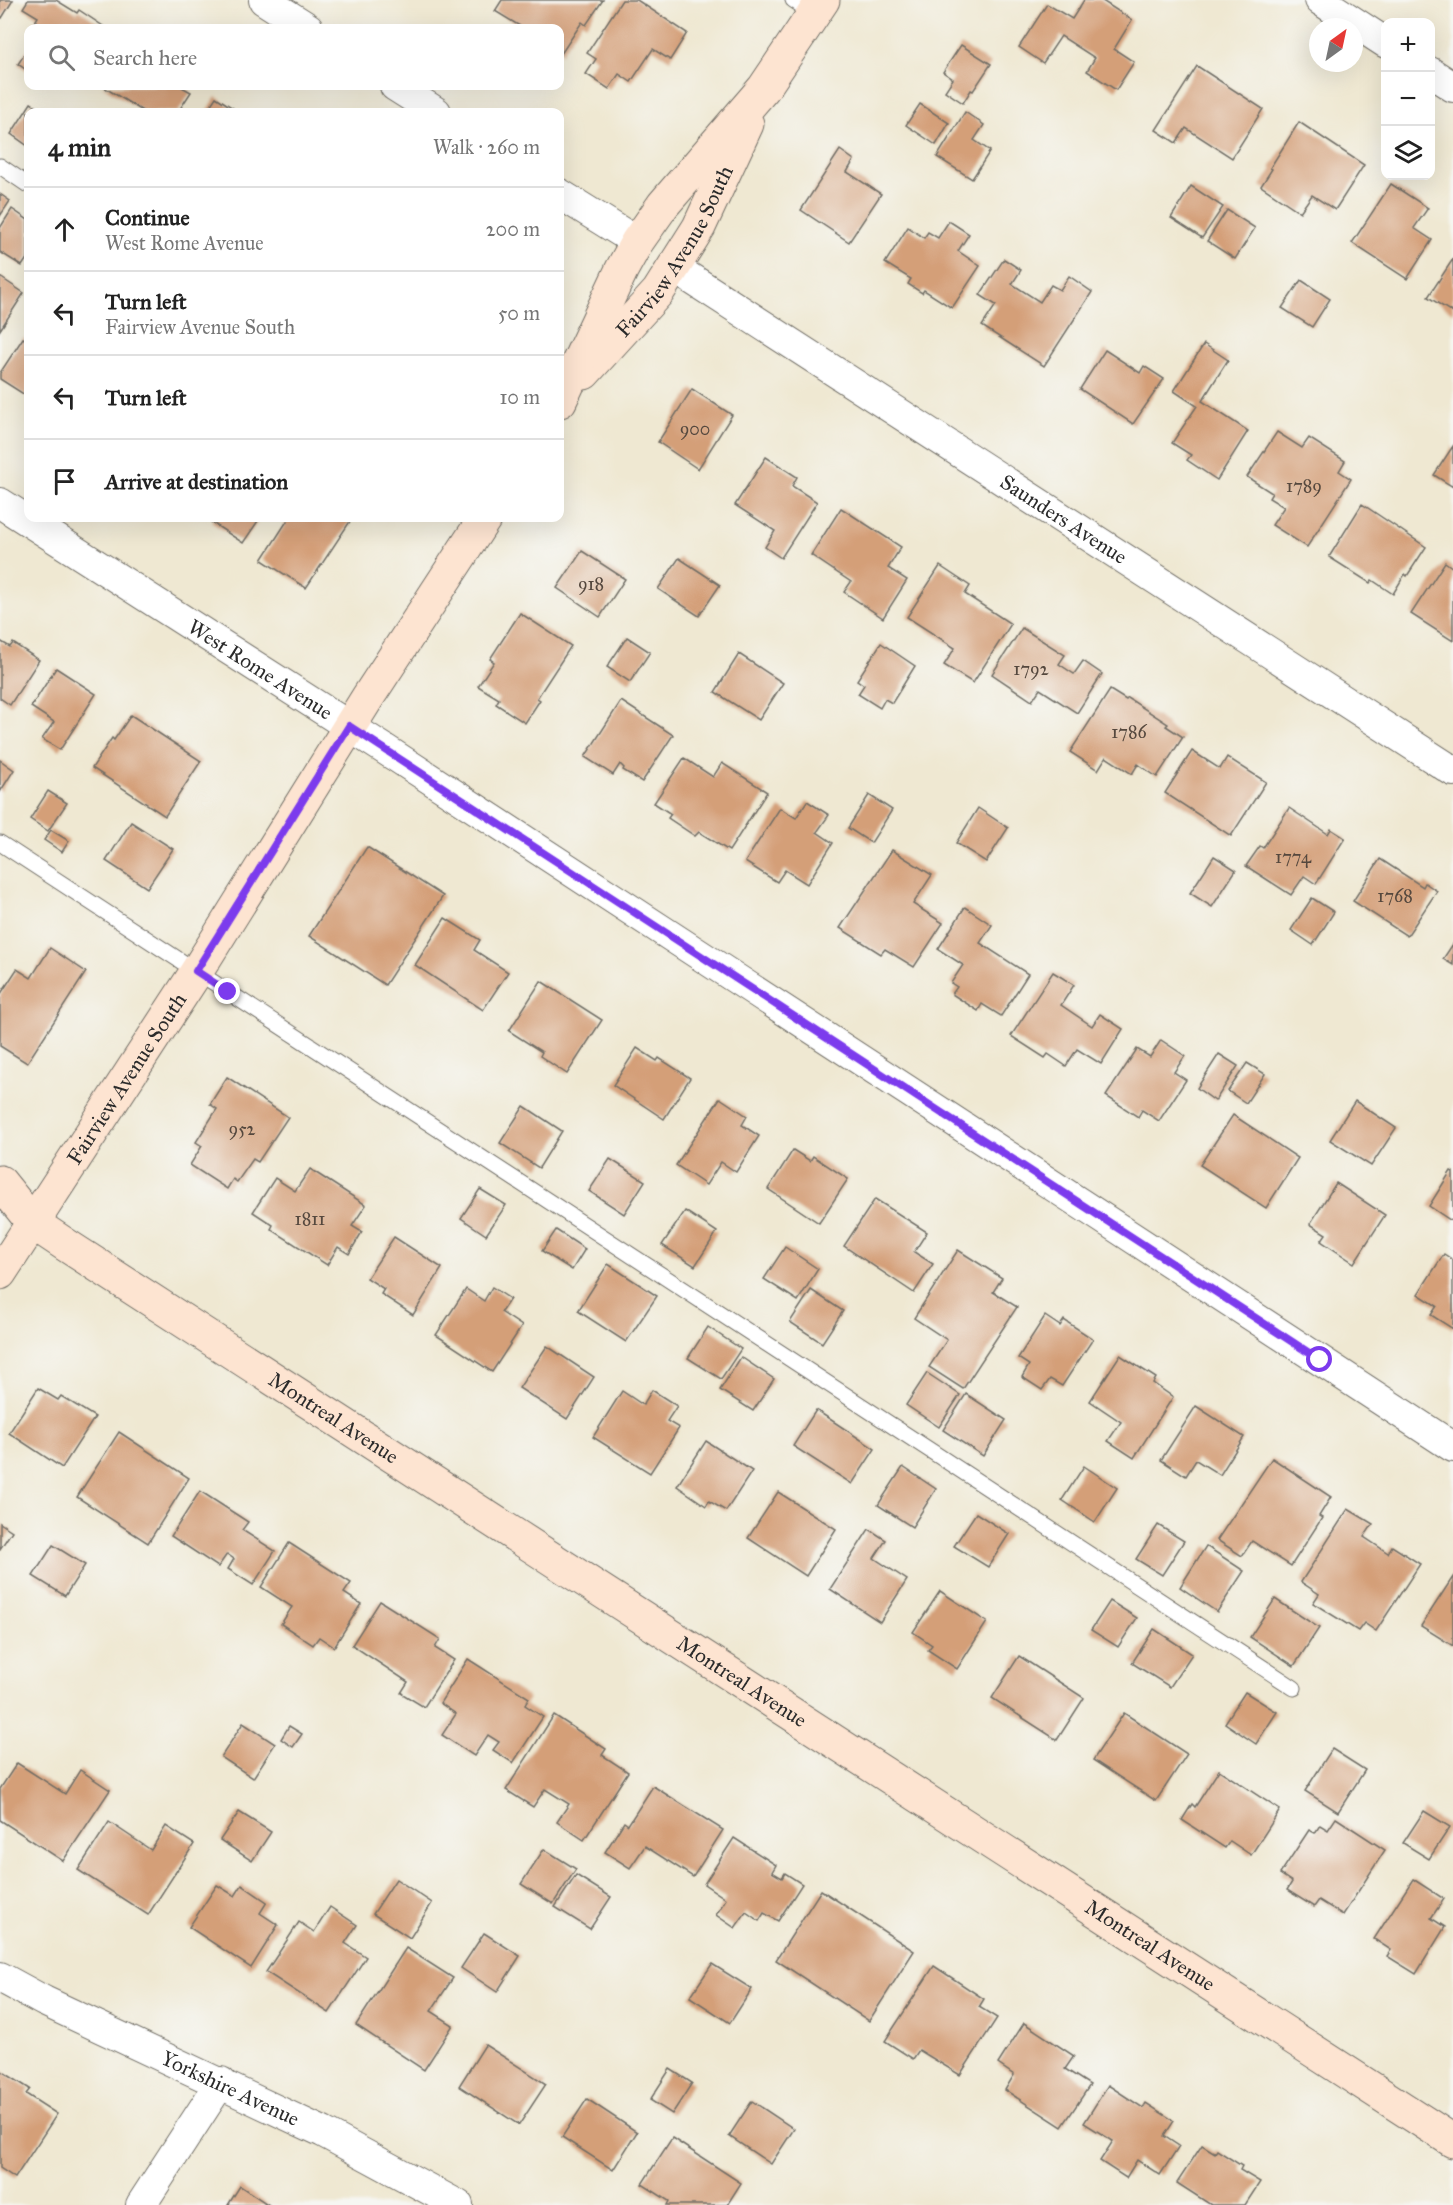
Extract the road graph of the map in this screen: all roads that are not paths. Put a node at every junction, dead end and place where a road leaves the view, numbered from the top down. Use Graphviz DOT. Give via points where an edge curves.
graph roads {
  1 [pos="264,0"];
  2 [pos="1320,0"];
  3 [pos="810,5"];
  4 [pos="302,24"];
  5 [pos="1381,40"];
  6 [pos="1435,75"];
  7 [pos="1453,87"];
  8 [pos="764,88"];
  9 [pos="400,90"];
  10 [pos="430,108"];
  11 [pos="0,166"];
  12 [pos="24,182"];
  13 [pos="564,197"];
  14 [pos="638,242"];
  15 [pos="674,267"];
  16 [pos="564,392"];
  17 [pos="564,396"];
  18 [pos="0,503"];
  19 [pos="24,518"];
  20 [pos="30,522"];
  21 [pos="482,522"];
  22 [pos="349,726"];
  23 [pos="1453,771"];
  24 [pos="0,843"];
  25 [pos="196,971"];
  26 [pos="0,1182"];
  27 [pos="0,1215"];
  28 [pos="33,1223"];
  29 [pos="0,1273"];
  30 [pos="1453,1447"];
  31 [pos="1294,1688"];
  32 [pos="0,1977"];
  33 [pos="221,2082"];
  34 [pos="1453,2141"];
  35 [pos="141,2205"];
  36 [pos="458,2205"];
  1 -- 4 [label="street"];
  2 -- 5 [label="street"];
  3 -- 8 [label="street, Fairview Avenue South"];
  6 -- 7 [label="street"];
  8 -- 14 [label="street, Fairview Avenue South" via="663,205"];
  8 -- 15 [label="street, Fairview Avenue South" via="699,227"];
  9 -- 10 [label="street"];
  11 -- 12 [label="lane"];
  13 -- 14 [label="street"];
  14 -- 16 [label="street, Fairview Avenue South"];
  15 -- 17 [label="street, Fairview Avenue South" via="658,292"];
  15 -- 23 [label="street, Saunders Avenue"];
  18 -- 19 [label="street, West Rome Avenue"];
  20 -- 22 [label="street, West Rome Avenue"];
  21 -- 22 [label="street, Fairview Avenue South"];
  22 -- 25 [label="street, Fairview Avenue South"];
  22 -- 30 [label="street, West Rome Avenue"];
  24 -- 25 [label="lane"];
  25 -- 28 [label="street, Fairview Avenue South"];
  25 -- 31 [label="lane"];
  26 -- 28 [label="street, Montreal Avenue"];
  27 -- 28 [label="street, Montreal Avenue"];
  28 -- 29 [label="street, Fairview Avenue South"];
  28 -- 34 [label="street, Montreal Avenue"];
  32 -- 33 [label="street, Yorkshire Avenue"];
  33 -- 35 [label="street"];
  33 -- 36 [label="street, Yorkshire Avenue"];
}
